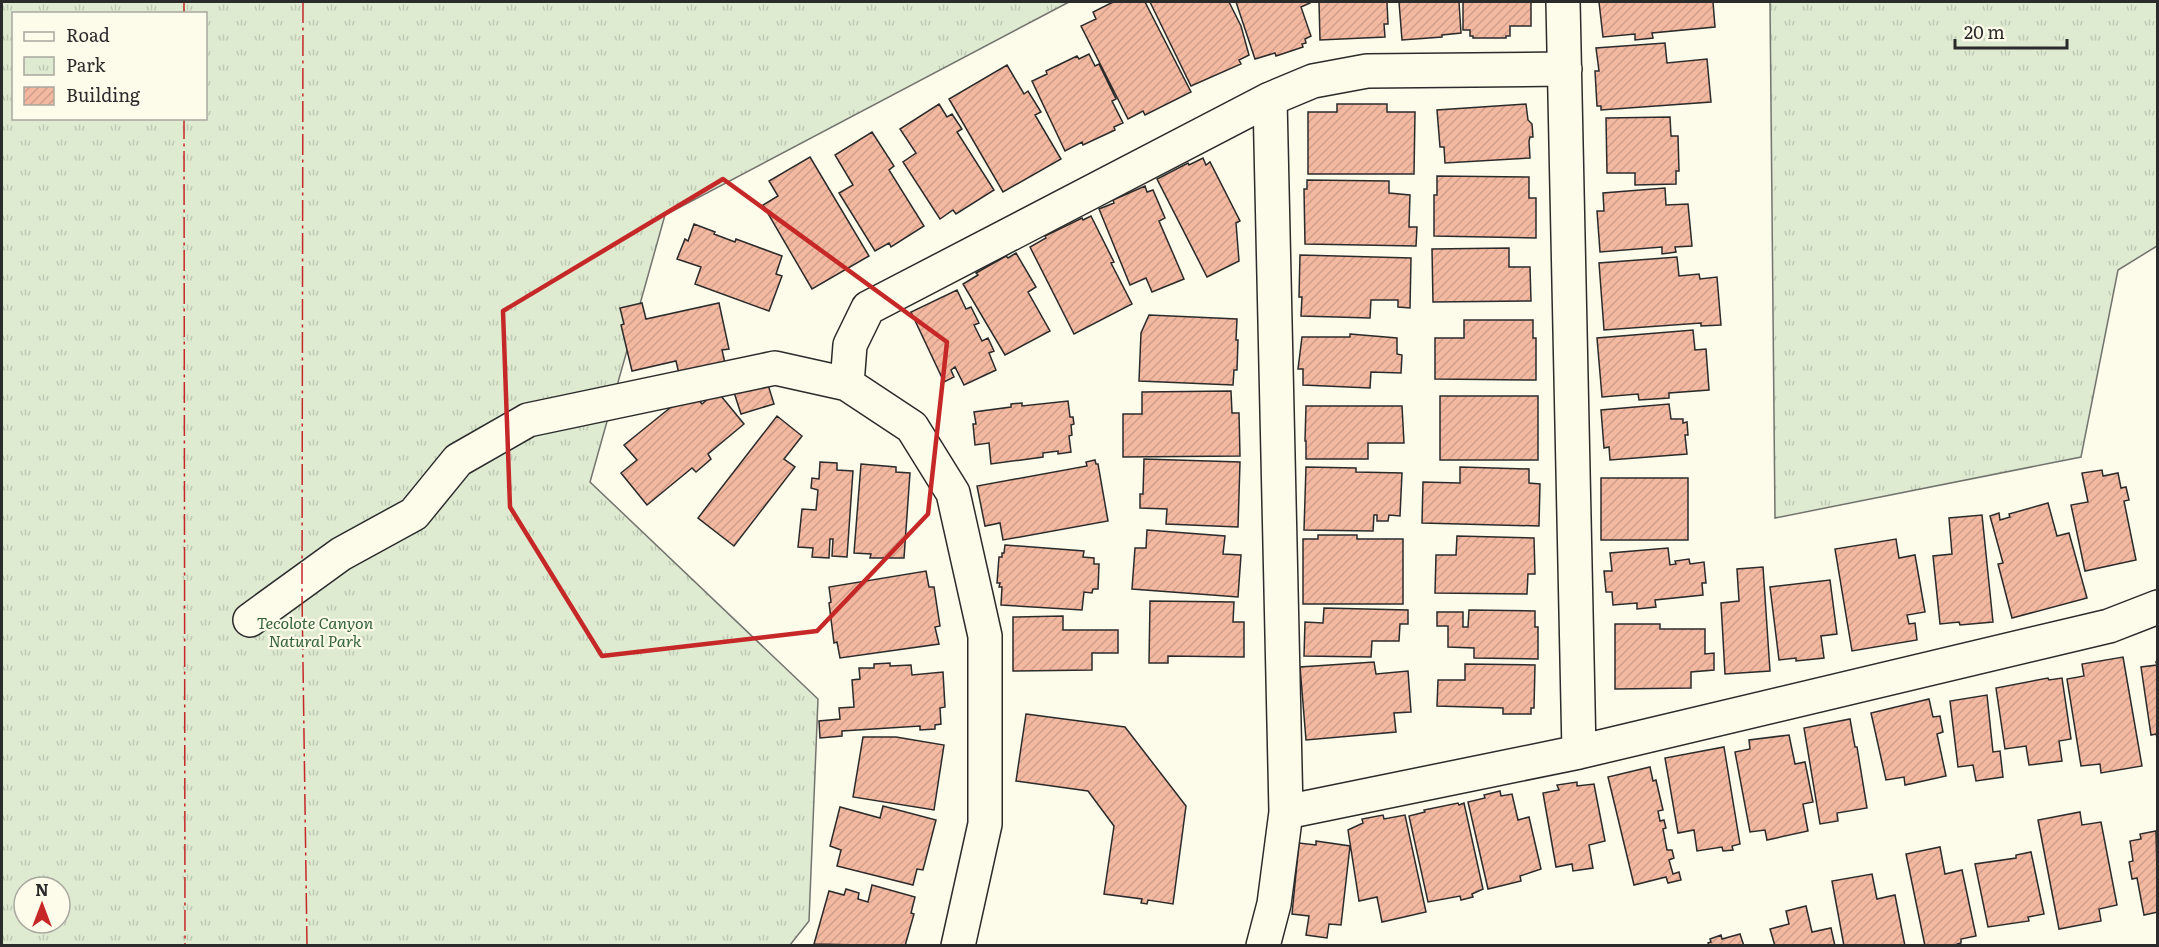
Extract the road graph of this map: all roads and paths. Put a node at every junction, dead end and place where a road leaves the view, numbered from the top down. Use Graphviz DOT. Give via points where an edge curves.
graph roads {
  1 [pos="1563,2"];
  2 [pos="1565,69"];
  3 [pos="1270,99"];
  4 [pos="847,384"];
  5 [pos="2157,607"];
  6 [pos="250,620"];
  7 [pos="1578,752"];
  8 [pos="1286,812"];
  9 [pos="958,945"];
  10 [pos="1263,945"];
  1 -- 2 [label="lane"];
  2 -- 3 [label="lane" via="1367,71 1313,81"];
  2 -- 7 [label="lane"];
  3 -- 4 [label="lane" via="868,309 850,345"];
  3 -- 8 [label="lane"];
  4 -- 6 [label="lane" via="775,368 528,420 458,460 414,514 341,554"];
  4 -- 9 [label="lane" via="912,427 953,493 985,636 985,824"];
  5 -- 7 [label="lane" via="2109,626"];
  7 -- 8 [label="lane"];
  8 -- 10 [label="lane" via="1274,904"];
}
